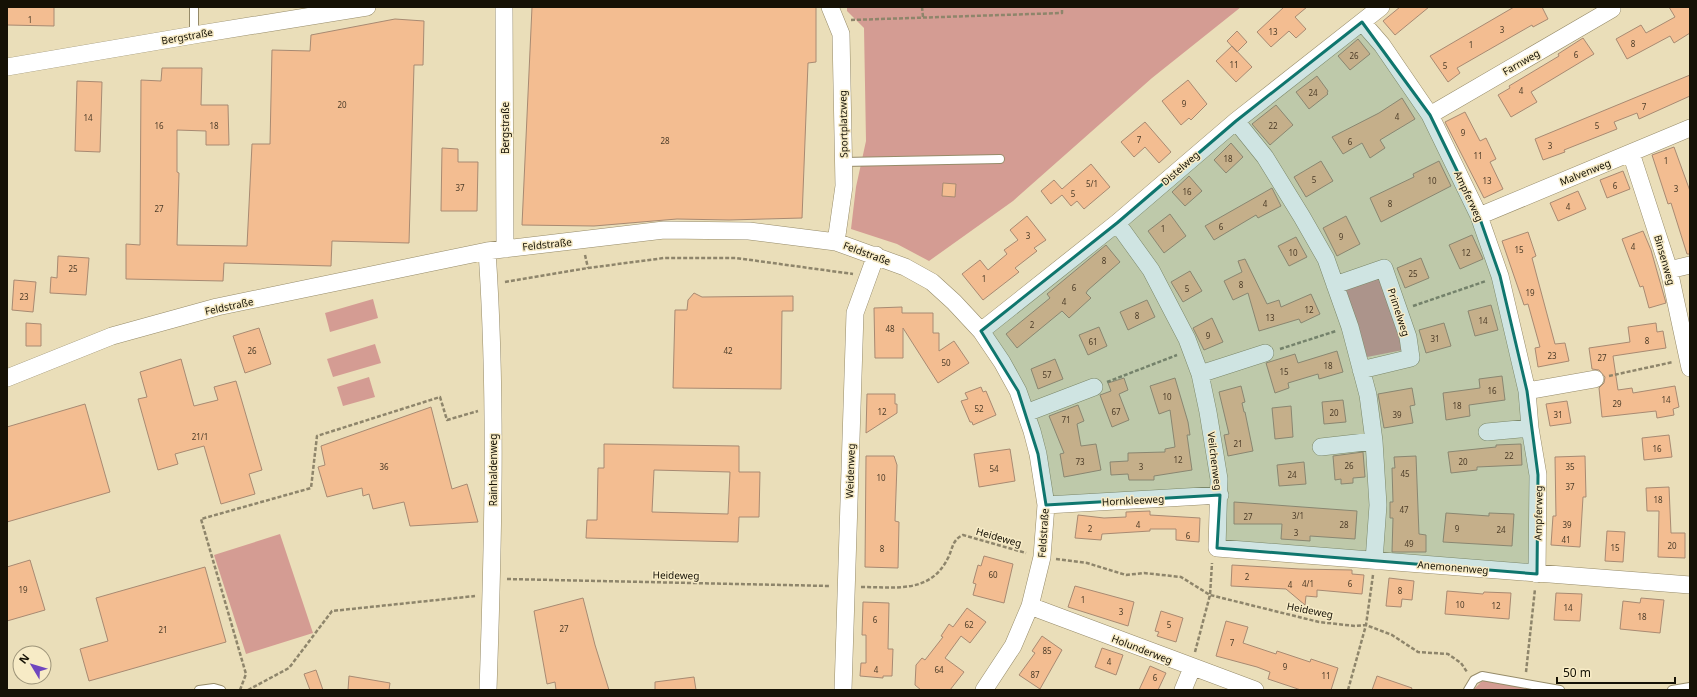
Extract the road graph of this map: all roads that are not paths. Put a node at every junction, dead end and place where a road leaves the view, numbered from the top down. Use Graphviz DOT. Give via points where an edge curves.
graph roads {
  1 [pos="194,7"];
  2 [pos="367,7"];
  3 [pos="504,7"];
  4 [pos="1381,7"];
  5 [pos="1612,9"];
  6 [pos="833,14"];
  7 [pos="1362,22"];
  8 [pos="194,34"];
  9 [pos="7,67"];
  10 [pos="1430,115"];
  11 [pos="1236,121"];
  12 [pos="1690,128"];
  13 [pos="1631,153"];
  14 [pos="1000,159"];
  15 [pos="844,162"];
  16 [pos="1480,216"];
  17 [pos="1116,223"];
  18 [pos="836,242"];
  19 [pos="505,249"];
  20 [pos="487,251"];
  21 [pos="876,255"];
  22 [pos="1690,265"];
  23 [pos="1669,270"];
  24 [pos="1335,285"];
  25 [pos="981,331"];
  26 [pos="1265,353"];
  27 [pos="1689,363"];
  28 [pos="1361,370"];
  29 [pos="1200,374"];
  30 [pos="7,378"];
  31 [pos="1595,379"];
  32 [pos="1094,387"];
  33 [pos="1527,391"];
  34 [pos="1026,413"];
  35 [pos="1530,428"];
  36 [pos="1487,432"];
  37 [pos="1374,441"];
  38 [pos="1321,447"];
  39 [pos="1220,495"];
  40 [pos="1046,505"];
  41 [pos="1217,548"];
  42 [pos="1374,561"];
  43 [pos="1537,574"];
  44 [pos="1690,585"];
  45 [pos="1030,606"];
  46 [pos="1192,668"];
  47 [pos="1690,687"];
  48 [pos="199,690"];
  49 [pos="221,690"];
  50 [pos="488,690"];
  51 [pos="843,690"];
  52 [pos="984,690"];
  53 [pos="1183,690"];
  54 [pos="1255,690"];
  55 [pos="1468,690"];
  56 [pos="1560,690"];
  57 [pos="1672,690"];
  1 -- 8 [label="lane"];
  2 -- 8 [label="street, Bergstraße"];
  3 -- 19 [label="street, Bergstraße"];
  4 -- 7 [label="street, Distelweg"];
  5 -- 10 [label="street, Farnweg"];
  6 -- 15 [label="street, Sportplatzweg" via="841,34"];
  7 -- 10 [label="street, Ampferweg" via="1382,45"];
  7 -- 11 [label="street, Distelweg"];
  8 -- 9 [label="street, Bergstraße"];
  10 -- 16 [label="street, Ampferweg"];
  11 -- 17 [label="street, Distelweg"];
  11 -- 24 [label="street" via="1264,157 1302,217 1326,259"];
  12 -- 13 [label="street, Malvenweg"];
  13 -- 16 [label="street, Malvenweg"];
  13 -- 23 [label="street, Binsenweg"];
  14 -- 15 [label="lane"];
  15 -- 18 [label="street, Sportplatzweg" via="844,186"];
  16 -- 33 [label="street, Ampferweg" via="1500,276"];
  17 -- 25 [label="street, Distelweg"];
  17 -- 29 [label="street, Veilchenweg" via="1151,270 1191,350"];
  18 -- 19 [label="street, Feldstraße" via="748,231 664,230"];
  18 -- 21 [label="street, Feldstraße"];
  19 -- 20 [label="street, Feldstraße"];
  20 -- 30 [label="street, Feldstraße" via="210,309 112,336"];
  20 -- 50 [label="street, Rainhaldenweg" via="494,407"];
  21 -- 25 [label="street, Feldstraße" via="932,282"];
  21 -- 51 [label="street, Weidenweg" via="855,313"];
  22 -- 23 [label="street"];
  23 -- 27 [label="street, Binsenweg"];
  24 -- 28 [label="street" via="1350,327"];
  24 -- 28 [label="street, Primelweg" via="1384,268 1408,337 1411,358"];
  25 -- 34 [label="street, Feldstraße" via="1018,391"];
  26 -- 29 [label="street"];
  28 -- 37 [label="street" via="1368,395"];
  29 -- 39 [label="street, Veilchenweg"];
  31 -- 33 [label="street"];
  32 -- 34 [label="street"];
  33 -- 35 [label="street, Ampferweg"];
  34 -- 40 [label="street, Feldstraße" via="1038,454"];
  35 -- 36 [label="street"];
  35 -- 43 [label="street, Ampferweg" via="1538,475"];
  37 -- 38 [label="street"];
  37 -- 42 [label="street" via="1378,505"];
  39 -- 40 [label="street, Hornkleeweg"];
  39 -- 41 [label="street, Veilchenweg"];
  40 -- 45 [label="street, Feldstraße" via="1042,556"];
  41 -- 42 [label="street, Anemonenweg"];
  42 -- 43 [label="street, Anemonenweg"];
  43 -- 44 [label="street, Anemonenweg"];
  45 -- 46 [label="street, Holunderweg"];
  45 -- 52 [label="street, Feldstraße" via="1013,646"];
  46 -- 53 [label="street"];
  46 -- 54 [label="street, Holunderweg"];
  47 -- 57 [label="lane"];
  48 -- 49 [label="lane"];
  55 -- 56 [label="lane" via="1474,680 1482,676"];
}
